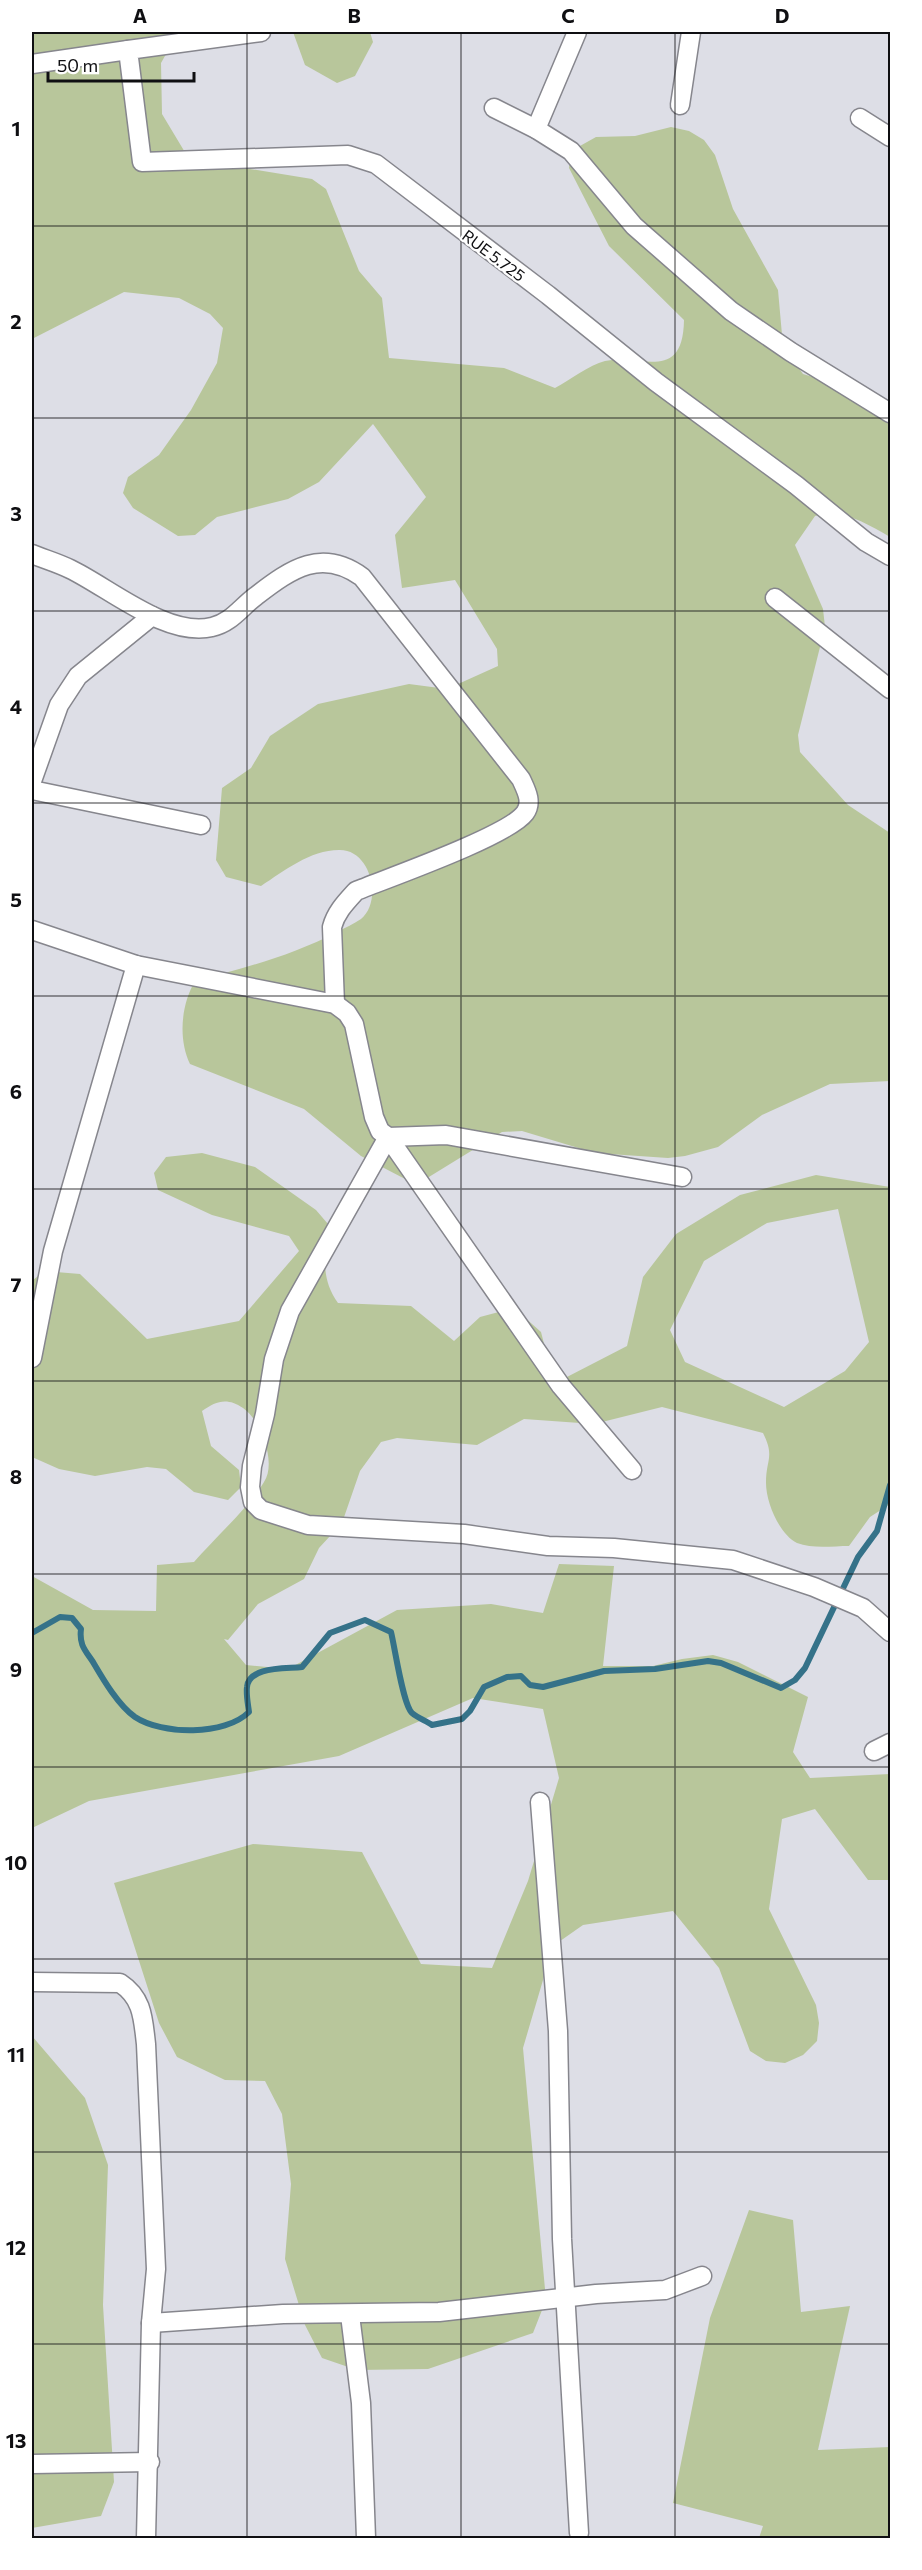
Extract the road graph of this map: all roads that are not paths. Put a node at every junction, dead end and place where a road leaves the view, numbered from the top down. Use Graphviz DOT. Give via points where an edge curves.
graph roads {
  1 [pos="261,32"];
  2 [pos="577,32"];
  3 [pos="691,32"];
  4 [pos="128,50"];
  5 [pos="32,64"];
  6 [pos="680,105"];
  7 [pos="494,108"];
  8 [pos="860,118"];
  9 [pos="536,129"];
  10 [pos="891,137"];
  11 [pos="891,413"];
  12 [pos="32,554"];
  13 [pos="891,556"];
  14 [pos="775,598"];
  15 [pos="152,616"];
  16 [pos="891,688"];
  17 [pos="32,781"];
  18 [pos="32,790"];
  19 [pos="201,825"];
  20 [pos="32,930"];
  21 [pos="136,966"];
  22 [pos="335,1004"];
  23 [pos="388,1137"];
  24 [pos="682,1177"];
  25 [pos="32,1358"];
  26 [pos="633,1470"];
  27 [pos="891,1632"];
  28 [pos="540,1802"];
  29 [pos="32,1982"];
  30 [pos="702,2276"];
  31 [pos="565,2298"];
  32 [pos="350,2315"];
  33 [pos="152,2323"];
  34 [pos="150,2462"];
  35 [pos="32,2464"];
  36 [pos="579,2533"];
  37 [pos="146,2538"];
  38 [pos="366,2538"];
  1 -- 4 [label="street"];
  2 -- 9 [label="street"];
  3 -- 6 [label="street"];
  4 -- 5 [label="street"];
  4 -- 13 [label="street, RUE 5.725" via="142,162 348,155 376,164 656,382 796,484 866,542"];
  7 -- 9 [label="street"];
  8 -- 10 [label="street"];
  9 -- 11 [label="street" via="571,151 634,226 731,311"];
  12 -- 15 [label="street" via="70,569"];
  14 -- 16 [label="street"];
  15 -- 17 [label="street" via="78,676 59,705"];
  15 -- 22 [label="street" via="195,628 211,628 226,622 255,596 304,567 333,561 347,566 362,577 523,785 529,800 526,812 518,820 484,839 356,891 344,904 332,927"];
  18 -- 19 [label="street"];
  20 -- 21 [label="street"];
  21 -- 22 [label="street"];
  21 -- 25 [label="street" via="53,1251"];
  22 -- 23 [label="street" via="354,1024 374,1117 380,1131"];
  23 -- 24 [label="street" via="446,1135"];
  23 -- 26 [label="street" via="561,1386"];
  23 -- 27 [label="street" via="290,1311 274,1359 252,1466 253,1502 261,1510 308,1526 464,1534 733,1560 863,1608"];
  28 -- 31 [label="street" via="558,2031"];
  29 -- 33 [label="street" via="120,1983 137,1999 142,2010 156,2269"];
  30 -- 31 [label="street" via="665,2290"];
  31 -- 32 [label="street" via="439,2312"];
  31 -- 36 [label="street"];
  32 -- 33 [label="street" via="283,2314"];
  32 -- 38 [label="street" via="361,2403"];
  33 -- 34 [label="street"];
  34 -- 35 [label="street"];
  34 -- 37 [label="street"];
}
